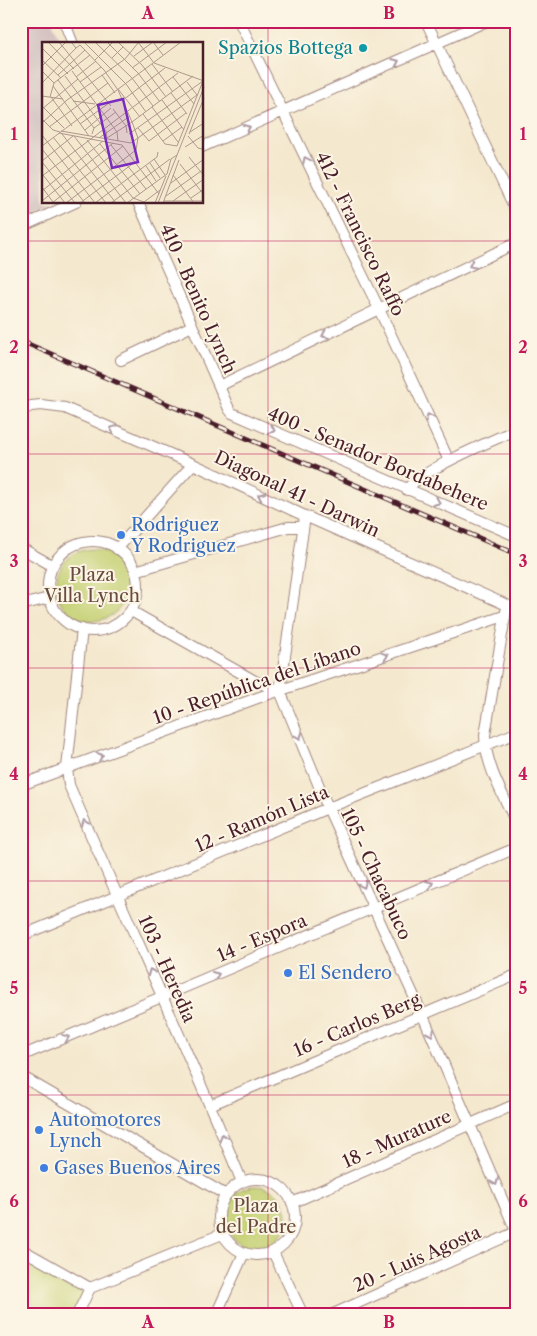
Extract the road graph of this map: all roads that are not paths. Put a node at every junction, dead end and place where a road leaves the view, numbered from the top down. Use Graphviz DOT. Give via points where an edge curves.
graph roads {
  1 [pos="64,21"];
  2 [pos="239,21"];
  3 [pos="426,21"];
  4 [pos="487,21"];
  5 [pos="72,42"];
  6 [pos="437,43"];
  7 [pos="282,113"];
  8 [pos="204,146"];
  9 [pos="72,204"];
  10 [pos="139,204"];
  11 [pos="516,211"];
  12 [pos="21,227"];
  13 [pos="516,244"];
  14 [pos="379,310"];
  15 [pos="192,326"];
  16 [pos="120,360"];
  17 [pos="219,386"];
  18 [pos="228,409"];
  19 [pos="21,411"];
  20 [pos="516,430"];
  21 [pos="449,462"];
  22 [pos="192,464"];
  23 [pos="407,490"];
  24 [pos="304,522"];
  25 [pos="516,536"];
  26 [pos="21,548"];
  27 [pos="117,549"];
  28 [pos="53,566"];
  29 [pos="135,571"];
  30 [pos="49,598"];
  31 [pos="21,605"];
  32 [pos="509,610"];
  33 [pos="131,611"];
  34 [pos="82,630"];
  35 [pos="280,691"];
  36 [pos="516,732"];
  37 [pos="485,746"];
  38 [pos="67,768"];
  39 [pos="21,785"];
  40 [pos="328,808"];
  41 [pos="516,822"];
  42 [pos="516,848"];
  43 [pos="117,897"];
  44 [pos="373,908"];
  45 [pos="21,936"];
  46 [pos="516,975"];
  47 [pos="162,998"];
  48 [pos="423,1016"];
  49 [pos="21,1056"];
  50 [pos="21,1076"];
  51 [pos="516,1104"];
  52 [pos="210,1105"];
  53 [pos="470,1124"];
  54 [pos="242,1182"];
  55 [pos="226,1195"];
  56 [pos="292,1203"];
  57 [pos="516,1231"];
  58 [pos="222,1234"];
  59 [pos="21,1249"];
  60 [pos="273,1252"];
  61 [pos="244,1253"];
  62 [pos="90,1288"];
  63 [pos="77,1315"];
  64 [pos="216,1315"];
  65 [pos="303,1315"];
  66 [pos="331,1315"];
  1 -- 5 [label="street"];
  2 -- 7 [label="street, 412 - Francisco Raffo"];
  3 -- 6 [label="street"];
  4 -- 6 [label="street"];
  7 -- 6 [label="street, one-way"];
  6 -- 11 [label="street"];
  8 -- 7 [label="street, one-way"];
  14 -- 7 [label="street, 412 - Francisco Raffo, one-way"];
  9 -- 12 [label="street"];
  10 -- 15 [label="street, 410 - Benito Lynch"];
  13 -- 14 [label="street, one-way"];
  14 -- 17 [label="street, one-way"];
  21 -- 14 [label="street, 412 - Francisco Raffo, one-way"];
  15 -- 16 [label="street"];
  15 -- 17 [label="street, 410 - Benito Lynch"];
  17 -- 18 [label="street, 410 - Benito Lynch"];
  18 -- 23 [label="street, 400 - Senador Bordabehere, one-way"];
  22 -- 19 [label="street, Diagonal 41 - Darwin, one-way" via="65,408 41,405"];
  20 -- 21 [label="street"];
  21 -- 23 [label="street" via="415,480"];
  24 -- 22 [label="street, Diagonal 41 - Darwin, one-way"];
  22 -- 27 [label="street"];
  23 -- 25 [label="street, 400 - Senador Bordabehere, one-way"];
  24 -- 29 [label="street"];
  24 -- 32 [label="street, Diagonal 41 - Darwin"];
  24 -- 35 [label="street"];
  26 -- 28 [label="street"];
  27 -- 28 [label="street" via="102,542 82,543 63,553"];
  27 -- 29 [label="street" via="131,562"];
  28 -- 30 [label="street" via="49,576"];
  29 -- 33 [label="street" via="138,591"];
  30 -- 31 [label="street"];
  30 -- 34 [label="street" via="63,620"];
  35 -- 32 [label="street, 10 - República del Líbano, one-way"];
  32 -- 37 [label="street"];
  33 -- 34 [label="street" via="114,627 100,631"];
  33 -- 35 [label="street" via="255,681"];
  34 -- 38 [label="street, 103 - Heredia"];
  38 -- 35 [label="street, 10 - República del Líbano, one-way"];
  35 -- 40 [label="street, 105 - Chacabuco, one-way"];
  36 -- 37 [label="street, 12 - Ramón Lista"];
  37 -- 40 [label="street, 12 - Ramón Lista"];
  37 -- 41 [label="street"];
  38 -- 39 [label="street, 10 - República del Líbano"];
  43 -- 38 [label="street, 103 - Heredia, one-way" via="69,785"];
  40 -- 43 [label="street, 12 - Ramón Lista"];
  40 -- 44 [label="street, 105 - Chacabuco, one-way"];
  44 -- 42 [label="street, 14 - Espora, one-way"];
  43 -- 45 [label="street, 12 - Ramón Lista"];
  47 -- 43 [label="street, 103 - Heredia, one-way"];
  47 -- 44 [label="street, 14 - Espora, one-way"];
  44 -- 48 [label="street, 105 - Chacabuco"];
  46 -- 48 [label="street, 16 - Carlos Berg"];
  49 -- 47 [label="street, 14 - Espora, one-way"];
  47 -- 52 [label="street, 103 - Heredia"];
  48 -- 52 [label="street, 16 - Carlos Berg"];
  48 -- 53 [label="street, 105 - Chacabuco, one-way"];
  50 -- 55 [label="street"];
  51 -- 53 [label="street, 18 - Murature"];
  54 -- 52 [label="street, 103 - Heredia, one-way"];
  53 -- 56 [label="street, 18 - Murature"];
  53 -- 57 [label="street, 105 - Chacabuco, one-way"];
  54 -- 55 [label="street"];
  54 -- 56 [label="street" via="266,1180 277,1185"];
  55 -- 58 [label="street" via="218,1214"];
  56 -- 60 [label="street" via="294,1226 283,1245"];
  57 -- 66 [label="street, 20 - Luis Agosta"];
  58 -- 61 [label="street" via="235,1249"];
  58 -- 62 [label="street"];
  59 -- 62 [label="street"];
  60 -- 61 [label="street" via="259,1255"];
  60 -- 65 [label="street"];
  61 -- 64 [label="street"];
  62 -- 63 [label="street"];
}
